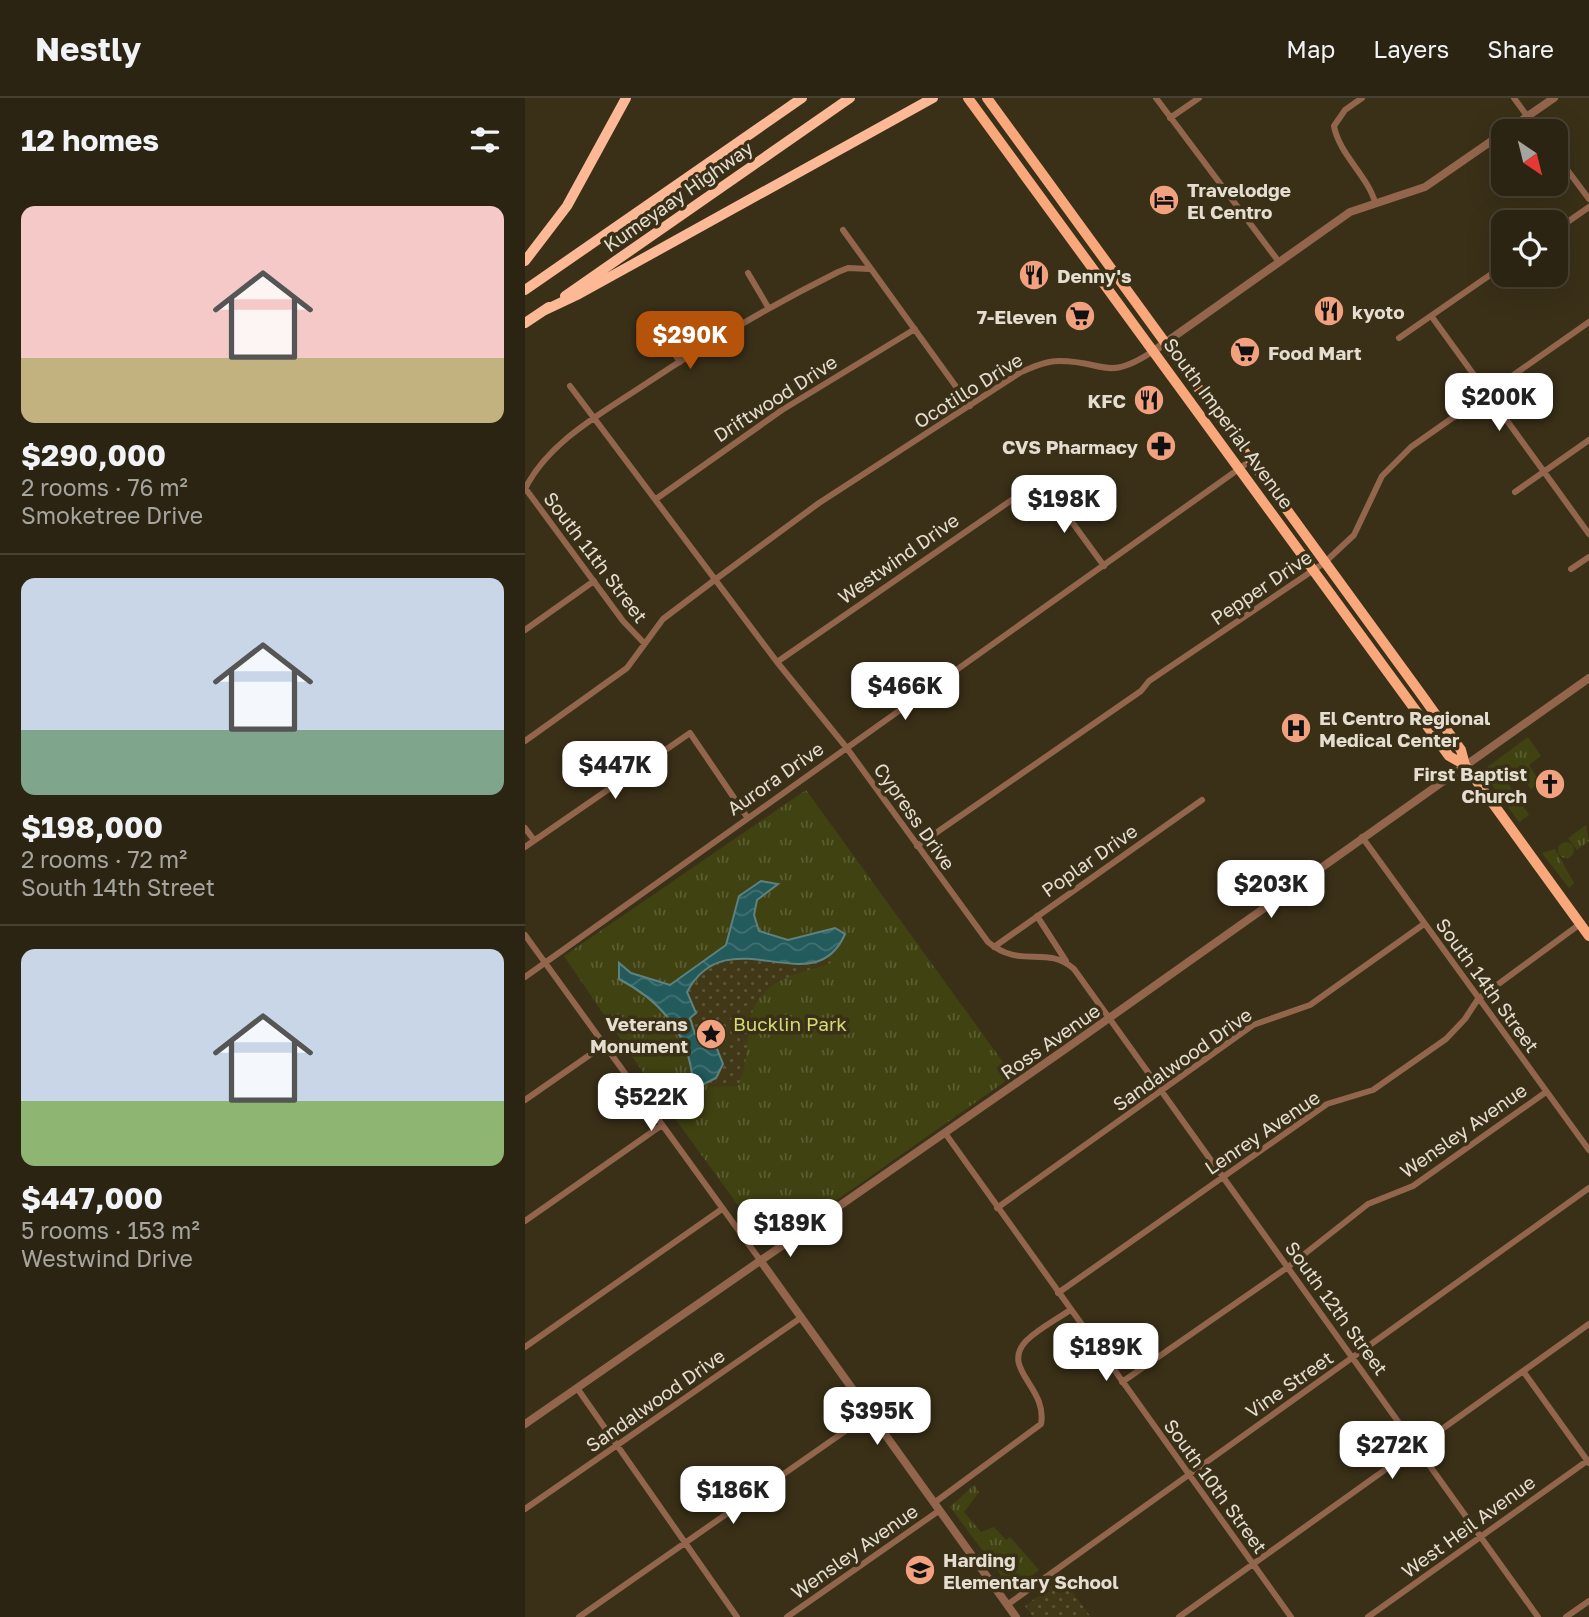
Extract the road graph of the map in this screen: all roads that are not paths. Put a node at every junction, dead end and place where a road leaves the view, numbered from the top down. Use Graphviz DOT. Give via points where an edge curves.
graph roads {
  1 [pos="626,98"];
  2 [pos="802,98"];
  3 [pos="850,98"];
  4 [pos="933,98"];
  5 [pos="968,98"];
  6 [pos="988,98"];
  7 [pos="1156,98"];
  8 [pos="1199,98"];
  9 [pos="1362,98"];
  10 [pos="1514,98"];
  11 [pos="1554,98"];
  12 [pos="1527,117"];
  13 [pos="1170,118"];
  14 [pos="1524,119"];
  15 [pos="1491,142"];
  16 [pos="1568,171"];
  17 [pos="1589,199"];
  18 [pos="1375,202"];
  19 [pos="1589,207"];
  20 [pos="1568,222"];
  21 [pos="843,230"];
  22 [pos="525,261"];
  23 [pos="1279,262"];
  24 [pos="869,270"];
  25 [pos="748,273"];
  26 [pos="1491,275"];
  27 [pos="525,290"];
  28 [pos="768,307"];
  29 [pos="543,311"];
  30 [pos="1431,317"];
  31 [pos="1589,322"];
  32 [pos="525,323"];
  33 [pos="656,325"];
  34 [pos="915,329"];
  35 [pos="1399,338"];
  36 [pos="1165,343"];
  37 [pos="1155,350"];
  38 [pos="680,362"];
  39 [pos="570,386"];
  40 [pos="1488,393"];
  41 [pos="970,406"];
  42 [pos="595,418"];
  43 [pos="1589,440"];
  44 [pos="1250,461"];
  45 [pos="1241,468"];
  46 [pos="1543,472"];
  47 [pos="525,488"];
  48 [pos="1515,492"];
  49 [pos="656,499"];
  50 [pos="1589,534"];
  51 [pos="1589,557"];
  52 [pos="1325,563"];
  53 [pos="1104,566"];
  54 [pos="1571,569"];
  55 [pos="1315,570"];
  56 [pos="716,579"];
  57 [pos="594,581"];
  58 [pos="525,630"];
  59 [pos="644,643"];
  60 [pos="1397,661"];
  61 [pos="777,662"];
  62 [pos="1386,670"];
  63 [pos="1588,681"];
  64 [pos="525,741"];
  65 [pos="846,747"];
  66 [pos="1465,765"];
  67 [pos="1202,800"];
  68 [pos="747,817"];
  69 [pos="525,828"];
  70 [pos="1362,837"];
  71 [pos="534,840"];
  72 [pos="917,846"];
  73 [pos="525,847"];
  74 [pos="1037,916"];
  75 [pos="1424,924"];
  76 [pos="1580,924"];
  77 [pos="525,934"];
  78 [pos="1588,934"];
  79 [pos="994,947"];
  80 [pos="546,962"];
  81 [pos="1067,963"];
  82 [pos="525,977"];
  83 [pos="1478,999"];
  84 [pos="1109,1018"];
  85 [pos="604,1045"];
  86 [pos="1162,1091"];
  87 [pos="1546,1092"];
  88 [pos="525,1100"];
  89 [pos="662,1125"];
  90 [pos="945,1133"];
  91 [pos="1589,1150"];
  92 [pos="1223,1177"];
  93 [pos="1589,1188"];
  94 [pos="997,1208"];
  95 [pos="722,1209"];
  96 [pos="525,1221"];
  97 [pos="760,1260"];
  98 [pos="1288,1267"];
  99 [pos="1058,1293"];
  100 [pos="1070,1310"];
  101 [pos="802,1316"];
  102 [pos="1589,1324"];
  103 [pos="525,1347"];
  104 [pos="1353,1358"];
  105 [pos="1523,1371"];
  106 [pos="1122,1382"];
  107 [pos="577,1388"];
  108 [pos="871,1413"];
  109 [pos="525,1424"];
  110 [pos="618,1444"];
  111 [pos="1417,1447"];
  112 [pos="1588,1462"];
  113 [pos="1189,1475"];
  114 [pos="937,1507"];
  115 [pos="525,1509"];
  116 [pos="1480,1536"];
  117 [pos="685,1543"];
  118 [pos="1253,1564"];
  119 [pos="1589,1601"];
  120 [pos="1007,1605"];
  121 [pos="579,1617"];
  122 [pos="737,1617"];
  123 [pos="787,1617"];
  124 [pos="1016,1617"];
  125 [pos="1178,1617"];
  126 [pos="1291,1617"];
  127 [pos="1368,1617"];
  128 [pos="1538,1617"];
  129 [pos="1566,1617"];
  1 -- 22 [label="highway" via="567,206"];
  2 -- 27 [label="highway, Kumeyaay Highway"];
  3 -- 29 [label="highway, Kumeyaay Highway"];
  4 -- 29 [label="highway"];
  5 -- 37 [label="highway, South Imperial Avenue"];
  6 -- 36 [label="highway, South Imperial Avenue"];
  7 -- 13 [label="street"];
  8 -- 13 [label="street"];
  9 -- 18 [label="street" via="1345,110 1334,126 1370,185"];
  10 -- 12 [label="street"];
  11 -- 12 [label="street, Ocotillo Drive"];
  12 -- 14 [label="street, Ocotillo Drive"];
  13 -- 23 [label="street"];
  15 -- 18 [label="street, Ocotillo Drive" via="1425,187"];
  16 -- 17 [label="street"];
  18 -- 23 [label="street, Ocotillo Drive" via="1350,212"];
  19 -- 20 [label="street"];
  21 -- 24 [label="street"];
  23 -- 36 [label="street, Ocotillo Drive"];
  24 -- 28 [label="street" via="848,268"];
  24 -- 34 [label="street"];
  25 -- 28 [label="street"];
  26 -- 30 [label="street"];
  28 -- 38 [label="street"];
  29 -- 32 [label="highway, Kumeyaay Highway"];
  30 -- 35 [label="street"];
  30 -- 40 [label="street"];
  31 -- 40 [label="street, Pepper Drive"];
  33 -- 38 [label="street"];
  34 -- 41 [label="street"];
  34 -- 49 [label="street, Driftwood Drive" via="782,410"];
  36 -- 37 [label="street, Ocotillo Drive"];
  36 -- 44 [label="highway, South Imperial Avenue"];
  37 -- 41 [label="street, Ocotillo Drive" via="1114,369 1057,361 1036,366"];
  37 -- 45 [label="highway, South Imperial Avenue"];
  38 -- 42 [label="street"];
  39 -- 42 [label="street, Cypress Drive"];
  40 -- 46 [label="street"];
  40 -- 52 [label="street, Pepper Drive" via="1411,447 1382,476 1354,535"];
  41 -- 56 [label="street, Ocotillo Drive" via="819,503"];
  42 -- 47 [label="street" via="540,464"];
  42 -- 49 [label="street, Cypress Drive"];
  43 -- 46 [label="street"];
  44 -- 45 [label="street, Aurora Drive"];
  44 -- 52 [label="highway, South Imperial Avenue"];
  45 -- 53 [label="street, Aurora Drive"];
  45 -- 55 [label="highway, South Imperial Avenue"];
  46 -- 48 [label="street"];
  46 -- 50 [label="street"];
  47 -- 57 [label="street, South 11th Street"];
  49 -- 56 [label="street, Cypress Drive"];
  51 -- 54 [label="street"];
  52 -- 55 [label="street, Pepper Drive"];
  52 -- 60 [label="highway, South Imperial Avenue"];
  53 -- 61 [label="street, Westwind Drive" via="1053,496 1039,486 1023,490"];
  53 -- 65 [label="street, Aurora Drive"];
  55 -- 62 [label="highway, South Imperial Avenue"];
  55 -- 72 [label="street, Pepper Drive"];
  56 -- 59 [label="street, Ocotillo Drive" via="663,619"];
  56 -- 61 [label="street, Cypress Drive"];
  57 -- 58 [label="street"];
  57 -- 59 [label="street, South 11th Street"];
  59 -- 64 [label="street, Ocotillo Drive" via="627,668"];
  60 -- 62 [label="highway"];
  60 -- 66 [label="highway, South Imperial Avenue" via="1461,750"];
  61 -- 65 [label="street, Cypress Drive"];
  62 -- 66 [label="highway, South Imperial Avenue" via="1449,756"];
  63 -- 66 [label="street, Ross Avenue"];
  65 -- 68 [label="street, Aurora Drive"];
  65 -- 72 [label="street, Cypress Drive"];
  66 -- 70 [label="street, Ross Avenue"];
  66 -- 76 [label="highway, South Imperial Avenue"];
  67 -- 74 [label="street, Poplar Drive"];
  68 -- 71 [label="street" via="690,733"];
  68 -- 80 [label="street, Aurora Drive"];
  69 -- 71 [label="street"];
  70 -- 75 [label="street, South 14th Street"];
  70 -- 84 [label="street, Ross Avenue"];
  71 -- 73 [label="street"];
  72 -- 79 [label="street, Cypress Drive"];
  74 -- 79 [label="street, Poplar Drive"];
  74 -- 81 [label="street"];
  75 -- 83 [label="street, South 14th Street"];
  75 -- 86 [label="street, Sandalwood Drive" via="1310,1006 1253,1025"];
  76 -- 78 [label="highway, South Imperial Avenue"];
  76 -- 83 [label="street, Lenrey Avenue"];
  77 -- 80 [label="street"];
  79 -- 81 [label="street" via="1011,957 1056,958"];
  80 -- 82 [label="street, Aurora Drive"];
  80 -- 85 [label="street"];
  81 -- 84 [label="street"];
  83 -- 87 [label="street, South 14th Street"];
  83 -- 92 [label="street, Lenrey Avenue" via="1446,1039 1415,1061 1373,1090 1327,1104"];
  84 -- 86 [label="street, South 12th Street"];
  84 -- 90 [label="street, Ross Avenue"];
  85 -- 88 [label="street"];
  85 -- 89 [label="street"];
  86 -- 92 [label="street, South 12th Street"];
  86 -- 94 [label="street, Sandalwood Drive"];
  87 -- 91 [label="street, South 14th Street"];
  87 -- 98 [label="street, Wensley Avenue" via="1413,1186 1368,1204"];
  89 -- 95 [label="street"];
  89 -- 96 [label="street"];
  90 -- 94 [label="street, South 10th Street"];
  90 -- 97 [label="street, Ross Avenue"];
  92 -- 98 [label="street, South 12th Street"];
  92 -- 99 [label="street, Lenrey Avenue"];
  93 -- 104 [label="street, Vine Street"];
  94 -- 99 [label="street, South 10th Street"];
  95 -- 97 [label="street"];
  95 -- 103 [label="street"];
  97 -- 101 [label="street"];
  97 -- 107 [label="street, Ross Avenue"];
  98 -- 104 [label="street, South 12th Street"];
  98 -- 106 [label="street, Wensley Avenue"];
  99 -- 100 [label="street, South 10th Street"];
  100 -- 106 [label="street, South 10th Street"];
  100 -- 114 [label="street, Wensley Avenue" via="1026,1340 1019,1353 1018,1365 1041,1399 1041,1424"];
  101 -- 108 [label="street"];
  101 -- 110 [label="street, Sandalwood Drive"];
  102 -- 105 [label="street"];
  104 -- 111 [label="street, South 12th Street"];
  104 -- 113 [label="street, Vine Street"];
  105 -- 111 [label="street"];
  105 -- 112 [label="street"];
  106 -- 113 [label="street, South 10th Street"];
  107 -- 109 [label="street, Ross Avenue"];
  107 -- 110 [label="street"];
  108 -- 114 [label="street"];
  108 -- 117 [label="street"];
  110 -- 115 [label="street, Sandalwood Drive"];
  110 -- 117 [label="street"];
  111 -- 116 [label="street, South 12th Street"];
  111 -- 118 [label="street"];
  112 -- 116 [label="street, West Heil Avenue"];
  113 -- 118 [label="street, South 10th Street"];
  113 -- 120 [label="street, Vine Street"];
  114 -- 120 [label="street"];
  114 -- 123 [label="street, Wensley Avenue"];
  116 -- 127 [label="street, West Heil Avenue"];
  116 -- 128 [label="street, South 12th Street"];
  117 -- 121 [label="street"];
  117 -- 122 [label="street"];
  118 -- 125 [label="street"];
  118 -- 126 [label="street, South 10th Street"];
  119 -- 129 [label="street"];
  120 -- 124 [label="street"];
}
